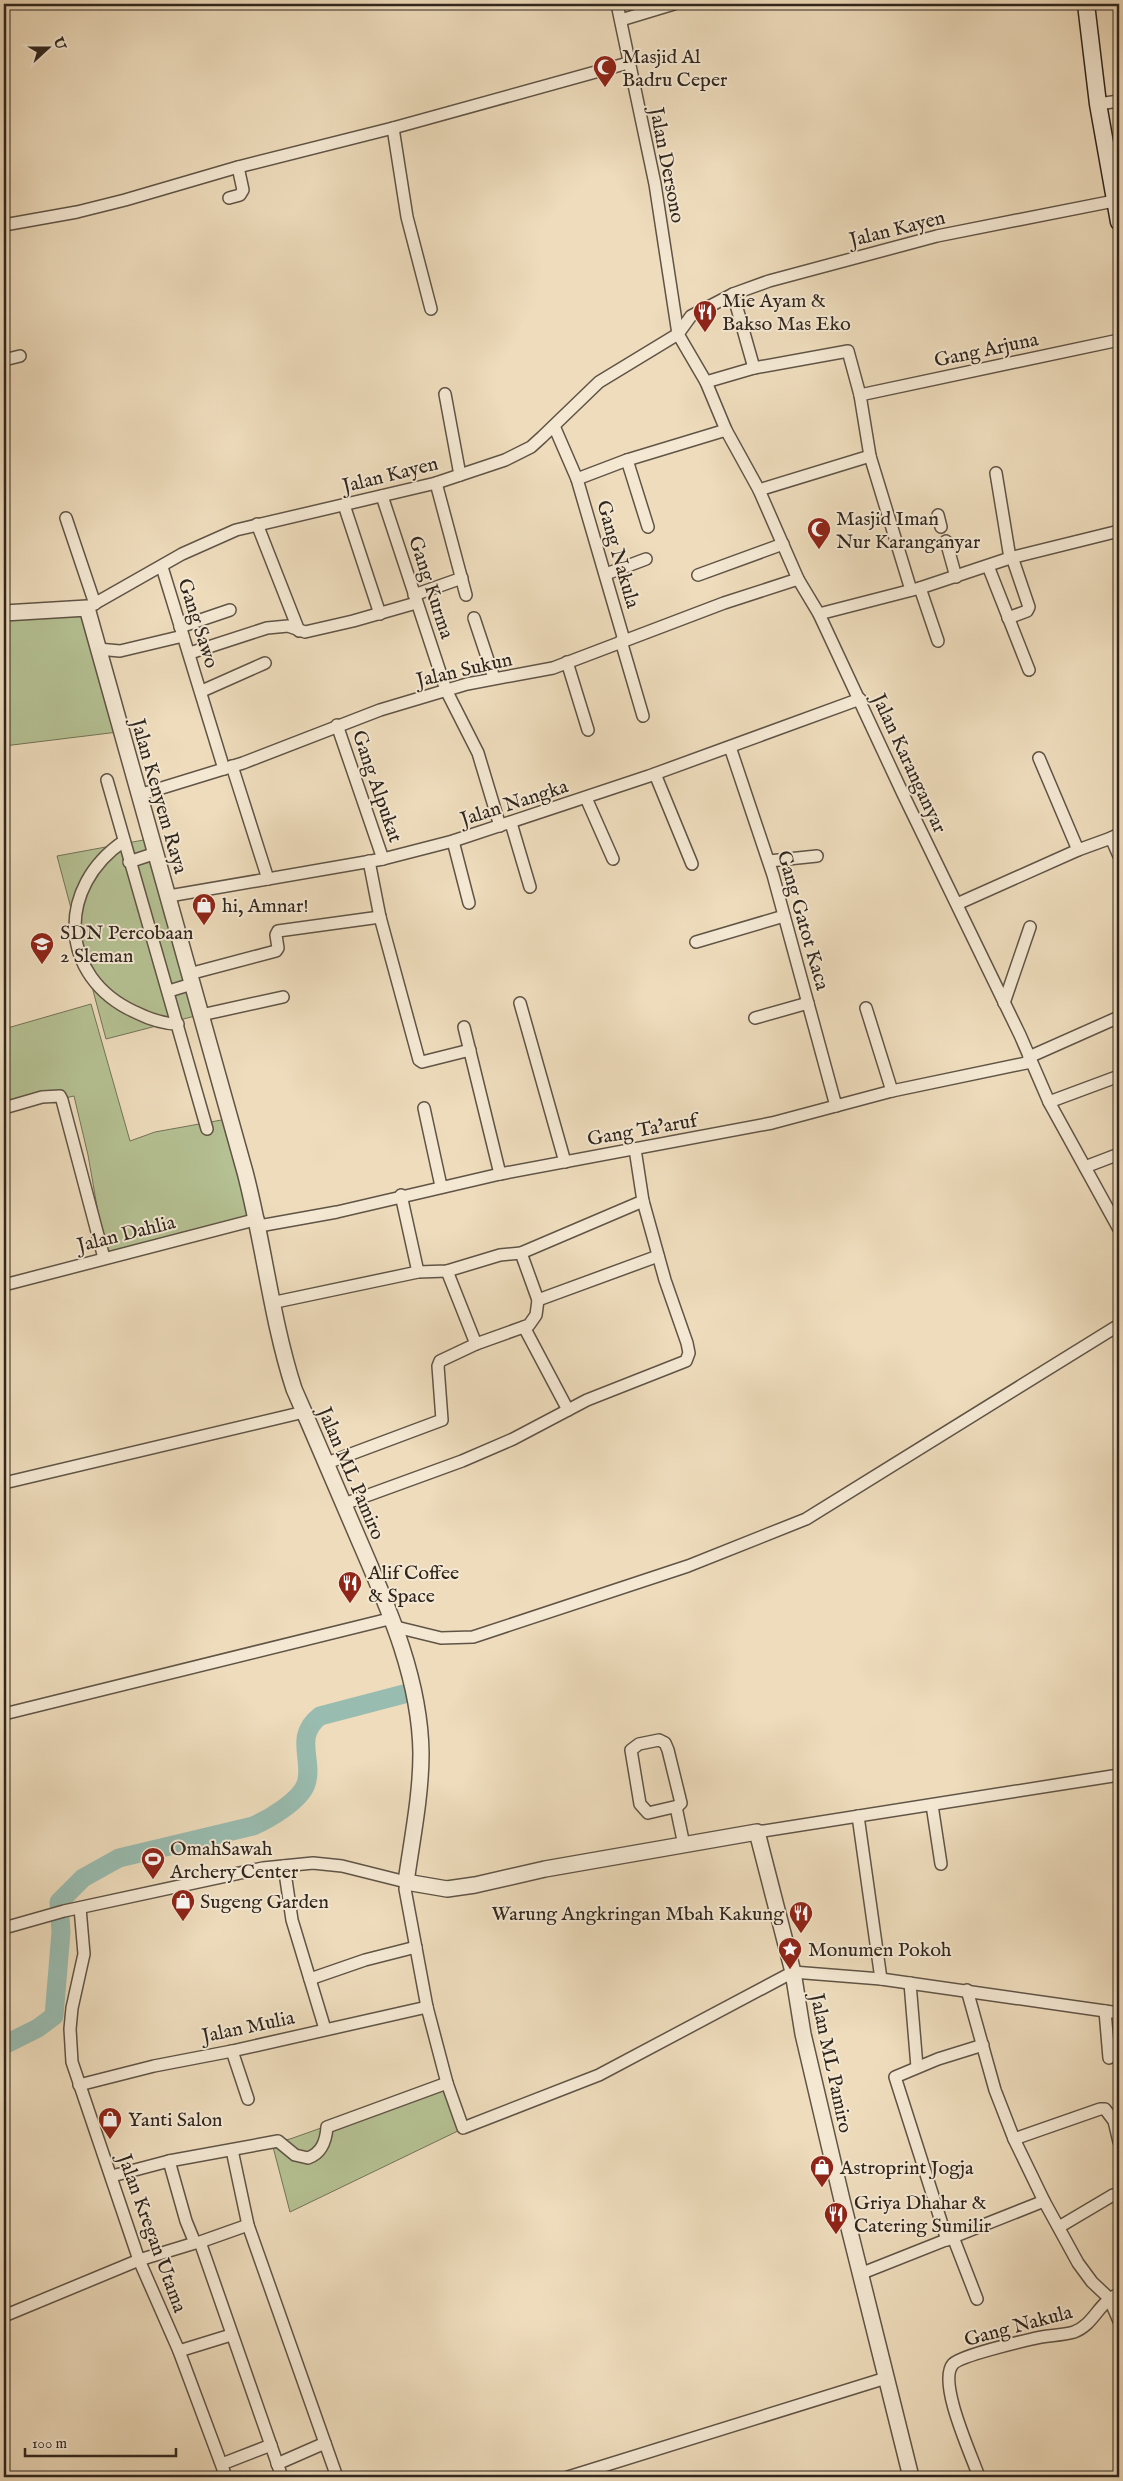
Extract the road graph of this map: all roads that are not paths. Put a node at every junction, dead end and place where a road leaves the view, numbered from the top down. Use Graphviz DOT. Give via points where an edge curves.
graph roads {
  1 [pos="617,4"];
  2 [pos="674,4"];
  3 [pos="1086,4"];
  4 [pos="621,20"];
  5 [pos="628,63"];
  6 [pos="1119,101"];
  7 [pos="1098,104"];
  8 [pos="393,128"];
  9 [pos="238,167"];
  10 [pos="229,198"];
  11 [pos="1117,200"];
  12 [pos="1119,222"];
  13 [pos="4,225"];
  14 [pos="733,294"];
  15 [pos="432,309"];
  16 [pos="678,334"];
  17 [pos="1119,340"];
  18 [pos="20,356"];
  19 [pos="4,360"];
  20 [pos="754,368"];
  21 [pos="706,382"];
  22 [pos="445,394"];
  23 [pos="860,395"];
  24 [pos="554,426"];
  25 [pos="726,430"];
  26 [pos="870,456"];
  27 [pos="626,460"];
  28 [pos="996,473"];
  29 [pos="460,475"];
  30 [pos="577,479"];
  31 [pos="436,482"];
  32 [pos="759,490"];
  33 [pos="382,496"];
  34 [pos="344,505"];
  35 [pos="938,514"];
  36 [pos="66,518"];
  37 [pos="257,524"];
  38 [pos="648,527"];
  39 [pos="942,527"];
  40 [pos="1119,531"];
  41 [pos="946,541"];
  42 [pos="783,544"];
  43 [pos="1011,558"];
  44 [pos="646,559"];
  45 [pos="162,566"];
  46 [pos="988,566"];
  47 [pos="606,574"];
  48 [pos="698,575"];
  49 [pos="956,576"];
  50 [pos="462,578"];
  51 [pos="798,579"];
  52 [pos="915,589"];
  53 [pos="466,594"];
  54 [pos="415,599"];
  55 [pos="91,606"];
  56 [pos="230,610"];
  57 [pos="4,614"];
  58 [pos="380,614"];
  59 [pos="819,614"];
  60 [pos="474,618"];
  61 [pos="1008,618"];
  62 [pos="182,631"];
  63 [pos="299,631"];
  64 [pos="622,641"];
  65 [pos="938,641"];
  66 [pos="98,648"];
  67 [pos="190,653"];
  68 [pos="567,662"];
  69 [pos="265,663"];
  70 [pos="1029,670"];
  71 [pos="494,678"];
  72 [pos="446,690"];
  73 [pos="202,691"];
  74 [pos="860,699"];
  75 [pos="643,716"];
  76 [pos="337,725"];
  77 [pos="588,730"];
  78 [pos="730,747"];
  79 [pos="1039,758"];
  80 [pos="228,768"];
  81 [pos="655,774"];
  82 [pos="107,780"];
  83 [pos="139,795"];
  84 [pos="586,798"];
  85 [pos="506,825"];
  86 [pos="1115,836"];
  87 [pos="124,841"];
  88 [pos="453,841"];
  89 [pos="1078,850"];
  90 [pos="156,854"];
  91 [pos="817,856"];
  92 [pos="1119,856"];
  93 [pos="383,859"];
  94 [pos="613,859"];
  95 [pos="369,861"];
  96 [pos="769,861"];
  97 [pos="129,862"];
  98 [pos="692,864"];
  99 [pos="268,879"];
  100 [pos="530,887"];
  101 [pos="168,896"];
  102 [pos="470,904"];
  103 [pos="957,904"];
  104 [pos="380,916"];
  105 [pos="784,916"];
  106 [pos="1030,927"];
  107 [pos="696,942"];
  108 [pos="190,979"];
  109 [pos="169,991"];
  110 [pos="283,997"];
  111 [pos="520,1003"];
  112 [pos="808,1003"];
  113 [pos="1004,1003"];
  114 [pos="866,1008"];
  115 [pos="201,1015"];
  116 [pos="755,1018"];
  117 [pos="1119,1018"];
  118 [pos="178,1024"];
  119 [pos="464,1027"];
  120 [pos="470,1050"];
  121 [pos="1030,1060"];
  122 [pos="1119,1076"];
  123 [pos="892,1091"];
  124 [pos="1049,1102"];
  125 [pos="836,1106"];
  126 [pos="4,1108"];
  127 [pos="424,1108"];
  128 [pos="207,1128"];
  129 [pos="635,1149"];
  130 [pos="1119,1154"];
  131 [pos="565,1162"];
  132 [pos="1085,1167"];
  133 [pos="500,1174"];
  134 [pos="441,1186"];
  135 [pos="402,1196"];
  136 [pos="643,1201"];
  137 [pos="258,1223"];
  138 [pos="1119,1229"];
  139 [pos="522,1253"];
  140 [pos="658,1256"];
  141 [pos="104,1258"];
  142 [pos="447,1271"];
  143 [pos="418,1272"];
  144 [pos="4,1285"];
  145 [pos="538,1300"];
  146 [pos="271,1303"];
  147 [pos="1119,1325"];
  148 [pos="524,1327"];
  149 [pos="476,1344"];
  150 [pos="568,1410"];
  151 [pos="304,1412"];
  152 [pos="327,1463"];
  153 [pos="4,1482"];
  154 [pos="344,1504"];
  155 [pos="394,1623"];
  156 [pos="4,1714"];
  157 [pos="1119,1775"];
  158 [pos="932,1805"];
  159 [pos="676,1807"];
  160 [pos="858,1816"];
  161 [pos="758,1832"];
  162 [pos="684,1845"];
  163 [pos="941,1864"];
  164 [pos="284,1866"];
  165 [pos="406,1882"];
  166 [pos="80,1908"];
  167 [pos="4,1928"];
  168 [pos="416,1948"];
  169 [pos="793,1972"];
  170 [pos="310,1979"];
  171 [pos="881,1979"];
  172 [pos="910,1983"];
  173 [pos="967,1990"];
  174 [pos="427,2007"];
  175 [pos="1105,2011"];
  176 [pos="1119,2013"];
  177 [pos="325,2029"];
  178 [pos="983,2045"];
  179 [pos="232,2051"];
  180 [pos="1109,2058"];
  181 [pos="917,2067"];
  182 [pos="447,2083"];
  183 [pos="79,2085"];
  184 [pos="248,2099"];
  185 [pos="1014,2139"];
  186 [pos="1119,2142"];
  187 [pos="232,2150"];
  188 [pos="169,2161"];
  189 [pos="112,2176"];
  190 [pos="1113,2195"];
  191 [pos="1044,2201"];
  192 [pos="248,2225"];
  193 [pos="1059,2227"];
  194 [pos="950,2239"];
  195 [pos="139,2260"];
  196 [pos="860,2274"];
  197 [pos="1114,2296"];
  198 [pos="978,2299"];
  199 [pos="4,2316"];
  200 [pos="1119,2321"];
  201 [pos="231,2335"];
  202 [pos="179,2351"];
  203 [pos="886,2378"];
  204 [pos="325,2443"];
  205 [pos="271,2445"];
  206 [pos="222,2464"];
  207 [pos="277,2464"];
  208 [pos="226,2477"];
  209 [pos="282,2477"];
  210 [pos="337,2477"];
  211 [pos="568,2477"];
  212 [pos="910,2477"];
  213 [pos="979,2477"];
  1 -- 4 [label="street, Jalan Dersono"];
  2 -- 4 [label="street"];
  3 -- 7 [label="main road"];
  4 -- 5 [label="street, Jalan Dersono"];
  5 -- 8 [label="street"];
  5 -- 16 [label="street, Jalan Dersono" via="655,184"];
  6 -- 7 [label="street"];
  7 -- 11 [label="main road"];
  8 -- 9 [label="street"];
  8 -- 15 [label="street" via="408,216"];
  9 -- 10 [label="street" via="243,190"];
  9 -- 13 [label="street" via="103,206"];
  11 -- 12 [label="main road"];
  11 -- 14 [label="street, Jalan Kayen" via="937,236 770,280"];
  14 -- 16 [label="street, Jalan Kayen" via="691,316"];
  14 -- 20 [label="street"];
  16 -- 21 [label="street, Jalan Karanganyar"];
  16 -- 24 [label="street, Jalan Kayen" via="599,382"];
  17 -- 23 [label="street, Gang Arjuna"];
  18 -- 19 [label="street"];
  20 -- 21 [label="street"];
  20 -- 23 [label="street" via="848,350"];
  21 -- 25 [label="street, Jalan Karanganyar"];
  22 -- 29 [label="street"];
  23 -- 26 [label="street"];
  24 -- 29 [label="street, Jalan Kayen" via="531,447"];
  24 -- 30 [label="street, Gang Nakula"];
  25 -- 27 [label="street, Gang Nakula"];
  25 -- 32 [label="street, Jalan Karanganyar"];
  26 -- 32 [label="street"];
  26 -- 52 [label="street"];
  27 -- 30 [label="street, Gang Nakula"];
  27 -- 38 [label="street"];
  28 -- 43 [label="street"];
  29 -- 31 [label="street, Jalan Kayen"];
  30 -- 47 [label="street, Gang Nakula"];
  31 -- 33 [label="street, Jalan Kayen"];
  31 -- 50 [label="street"];
  32 -- 42 [label="street, Jalan Karanganyar"];
  33 -- 34 [label="street, Jalan Kayen"];
  33 -- 54 [label="street, Gang Kurma"];
  34 -- 37 [label="street, Jalan Kayen"];
  34 -- 58 [label="street"];
  35 -- 39 [label="street"];
  36 -- 55 [label="street"];
  37 -- 45 [label="street, Jalan Kayen" via="203,544"];
  37 -- 63 [label="street"];
  40 -- 43 [label="street"];
  41 -- 49 [label="street"];
  42 -- 48 [label="street"];
  42 -- 51 [label="street, Jalan Karanganyar"];
  43 -- 46 [label="street"];
  43 -- 61 [label="street" via="1029,610"];
  44 -- 47 [label="street"];
  45 -- 55 [label="street, Jalan Kayen"];
  45 -- 62 [label="street, Gang Sawo"];
  46 -- 49 [label="street"];
  46 -- 61 [label="street"];
  47 -- 64 [label="street, Gang Nakula"];
  49 -- 52 [label="street"];
  50 -- 53 [label="street"];
  50 -- 54 [label="street"];
  51 -- 59 [label="street, Jalan Karanganyar"];
  51 -- 64 [label="street, Jalan Sukun"];
  52 -- 59 [label="street"];
  52 -- 65 [label="street"];
  54 -- 58 [label="street"];
  54 -- 72 [label="street, Gang Kurma"];
  55 -- 57 [label="street"];
  55 -- 66 [label="street, Jalan Kenyem Raya"];
  56 -- 62 [label="street"];
  58 -- 63 [label="street"];
  59 -- 74 [label="street, Jalan Karanganyar"];
  60 -- 71 [label="street"];
  61 -- 70 [label="street"];
  62 -- 66 [label="street" via="120,651"];
  62 -- 67 [label="street, Gang Sawo"];
  63 -- 67 [label="street" via="288,626 276,626"];
  64 -- 68 [label="street, Jalan Sukun"];
  64 -- 75 [label="street, Gang Nakula"];
  66 -- 83 [label="street, Jalan Kenyem Raya"];
  67 -- 73 [label="street, Gang Sawo"];
  68 -- 71 [label="street, Jalan Sukun" via="540,671"];
  68 -- 77 [label="street"];
  69 -- 73 [label="street, Gang Sawo"];
  71 -- 72 [label="street, Jalan Sukun"];
  72 -- 76 [label="street, Jalan Sukun"];
  72 -- 85 [label="street, Gang Kurma" via="478,753"];
  73 -- 80 [label="street, Gang Sawo"];
  74 -- 78 [label="street, Jalan Nangka"];
  74 -- 103 [label="street, Jalan Karanganyar" via="902,794"];
  76 -- 80 [label="street, Jalan Sukun"];
  76 -- 93 [label="street, Gang Alpukat"];
  78 -- 81 [label="street, Jalan Nangka"];
  78 -- 96 [label="street, Gang Gatot Kaca"];
  79 -- 89 [label="street"];
  80 -- 83 [label="street, Jalan Sukun"];
  80 -- 99 [label="street, Gang Sawo"];
  81 -- 84 [label="street, Jalan Nangka"];
  81 -- 98 [label="street"];
  82 -- 87 [label="street"];
  83 -- 90 [label="street, Jalan Kenyem Raya"];
  84 -- 85 [label="street, Jalan Nangka"];
  84 -- 94 [label="street"];
  85 -- 88 [label="street, Jalan Nangka"];
  85 -- 100 [label="street, Gang Kurma"];
  86 -- 89 [label="street"];
  86 -- 92 [label="street"];
  87 -- 97 [label="street"];
  87 -- 118 [label="street" via="101,859 84,885 76,909 76,945 94,984 117,1003 151,1020"];
  88 -- 93 [label="street, Jalan Nangka"];
  88 -- 102 [label="street"];
  89 -- 103 [label="street"];
  90 -- 97 [label="street"];
  90 -- 101 [label="street, Jalan Kenyem Raya"];
  91 -- 96 [label="street"];
  93 -- 95 [label="street, Jalan Nangka"];
  95 -- 99 [label="street, Jalan Nangka"];
  95 -- 104 [label="street"];
  96 -- 105 [label="street, Gang Gatot Kaca"];
  97 -- 109 [label="street"];
  99 -- 101 [label="street, Jalan Nangka"];
  101 -- 108 [label="street, Jalan Kenyem Raya"];
  103 -- 113 [label="street, Jalan Karanganyar"];
  104 -- 108 [label="street" via="278,931 276,951"];
  104 -- 120 [label="street" via="419,1060 422,1062"];
  105 -- 107 [label="street"];
  105 -- 112 [label="street, Gang Gatot Kaca"];
  106 -- 113 [label="street"];
  108 -- 109 [label="street"];
  108 -- 115 [label="street, Jalan Kenyem Raya"];
  109 -- 118 [label="street"];
  110 -- 115 [label="street"];
  111 -- 131 [label="street"];
  112 -- 116 [label="street"];
  112 -- 125 [label="street, Gang Gatot Kaca"];
  113 -- 121 [label="street, Jalan Karanganyar"];
  114 -- 123 [label="street"];
  115 -- 137 [label="street, Jalan Kenyem Raya"];
  117 -- 121 [label="street, Gang Ta'aruf"];
  118 -- 128 [label="street"];
  119 -- 120 [label="street"];
  120 -- 133 [label="street"];
  121 -- 123 [label="street, Gang Ta'aruf"];
  121 -- 124 [label="street, Jalan Karanganyar"];
  122 -- 124 [label="street"];
  123 -- 125 [label="street, Gang Ta'aruf"];
  124 -- 132 [label="street, Jalan Karanganyar"];
  125 -- 129 [label="street, Gang Ta'aruf" via="772,1123"];
  126 -- 141 [label="street" via="56,1095 62,1100"];
  127 -- 134 [label="street"];
  129 -- 131 [label="street, Gang Ta'aruf"];
  129 -- 136 [label="street"];
  130 -- 132 [label="street"];
  131 -- 133 [label="street, Gang Ta'aruf"];
  132 -- 138 [label="street, Jalan Karanganyar"];
  133 -- 134 [label="street, Gang Ta'aruf"];
  134 -- 135 [label="street, Gang Ta'aruf"];
  135 -- 137 [label="street, Gang Ta'aruf" via="337,1212"];
  135 -- 143 [label="street"];
  136 -- 139 [label="street"];
  136 -- 140 [label="street"];
  137 -- 141 [label="street, Jalan Dahlia"];
  137 -- 146 [label="street, Jalan ML Pamiro"];
  139 -- 142 [label="street" via="500,1255"];
  139 -- 145 [label="street"];
  140 -- 145 [label="street"];
  140 -- 150 [label="street" via="687,1343 688,1359"];
  141 -- 144 [label="street, Jalan Dahlia"];
  142 -- 143 [label="street"];
  142 -- 149 [label="street"];
  143 -- 146 [label="street"];
  145 -- 148 [label="street" via="536,1315"];
  146 -- 151 [label="street, Jalan ML Pamiro" via="284,1359"];
  147 -- 155 [label="street" via="806,1519 688,1566 473,1637 441,1638"];
  148 -- 149 [label="street"];
  148 -- 150 [label="street"];
  149 -- 152 [label="street" via="440,1361 442,1420"];
  150 -- 154 [label="street" via="462,1461"];
  151 -- 152 [label="street, Jalan ML Pamiro"];
  151 -- 153 [label="street"];
  152 -- 154 [label="street, Jalan ML Pamiro"];
  154 -- 155 [label="street, Jalan ML Pamiro"];
  155 -- 156 [label="street"];
  155 -- 165 [label="street, Jalan ML Pamiro" via="413,1691 421,1754"];
  157 -- 158 [label="street"];
  158 -- 160 [label="street"];
  158 -- 163 [label="street"];
  159 -- 159 [label="street" via="651,1813 642,1809 630,1753 635,1746 659,1740 667,1746 681,1798"];
  159 -- 162 [label="street"];
  160 -- 161 [label="street"];
  160 -- 171 [label="street"];
  161 -- 162 [label="street"];
  161 -- 169 [label="street, Jalan ML Pamiro"];
  162 -- 165 [label="street" via="545,1869 475,1885 447,1888"];
  164 -- 165 [label="street" via="313,1863 342,1866"];
  164 -- 166 [label="street"];
  164 -- 170 [label="street" via="292,1920"];
  165 -- 168 [label="street"];
  166 -- 167 [label="street"];
  166 -- 183 [label="street, Jalan Kregan Utama" via="84,1954 70,2029 72,2062"];
  168 -- 170 [label="street" via="365,1960"];
  168 -- 174 [label="street"];
  169 -- 171 [label="street"];
  169 -- 182 [label="street" via="599,2074 464,2127 460,2124"];
  169 -- 196 [label="street, Jalan ML Pamiro" via="803,2034"];
  170 -- 177 [label="street"];
  171 -- 172 [label="street"];
  172 -- 173 [label="street"];
  172 -- 181 [label="street"];
  173 -- 175 [label="street"];
  173 -- 178 [label="street"];
  174 -- 177 [label="street, Jalan Mulia"];
  174 -- 182 [label="street"];
  175 -- 176 [label="street"];
  175 -- 180 [label="street"];
  177 -- 179 [label="street, Jalan Mulia"];
  178 -- 181 [label="street"];
  178 -- 185 [label="street" via="995,2090"];
  179 -- 183 [label="street, Jalan Mulia"];
  179 -- 184 [label="street"];
  181 -- 194 [label="street" via="896,2074 894,2080"];
  182 -- 187 [label="street" via="327,2127 319,2152 308,2158 295,2155 278,2141"];
  183 -- 189 [label="street, Jalan Kregan Utama"];
  185 -- 186 [label="street" via="1100,2108 1114,2121"];
  185 -- 191 [label="street"];
  187 -- 188 [label="street"];
  187 -- 192 [label="street"];
  188 -- 189 [label="street"];
  188 -- 195 [label="street" via="195,2243"];
  189 -- 195 [label="street, Jalan Kregan Utama"];
  190 -- 193 [label="street"];
  191 -- 193 [label="street"];
  191 -- 194 [label="street"];
  192 -- 201 [label="street" via="200,2242"];
  192 -- 204 [label="street"];
  193 -- 197 [label="street" via="1092,2282"];
  194 -- 196 [label="street"];
  194 -- 198 [label="street"];
  195 -- 199 [label="street"];
  195 -- 202 [label="street, Jalan Kregan Utama"];
  196 -- 203 [label="street, Jalan ML Pamiro"];
  197 -- 200 [label="street"];
  197 -- 213 [label="street, Gang Nakula" via="1085,2328 1014,2343 953,2364 949,2373 952,2400"];
  201 -- 202 [label="street"];
  201 -- 205 [label="street"];
  202 -- 206 [label="street, Jalan Kregan Utama"];
  203 -- 211 [label="street"];
  203 -- 212 [label="street, Jalan ML Pamiro"];
  204 -- 207 [label="street"];
  204 -- 210 [label="street"];
  205 -- 206 [label="street"];
  205 -- 207 [label="street"];
  206 -- 208 [label="street, Jalan Kregan Utama"];
  207 -- 209 [label="street"];
}
